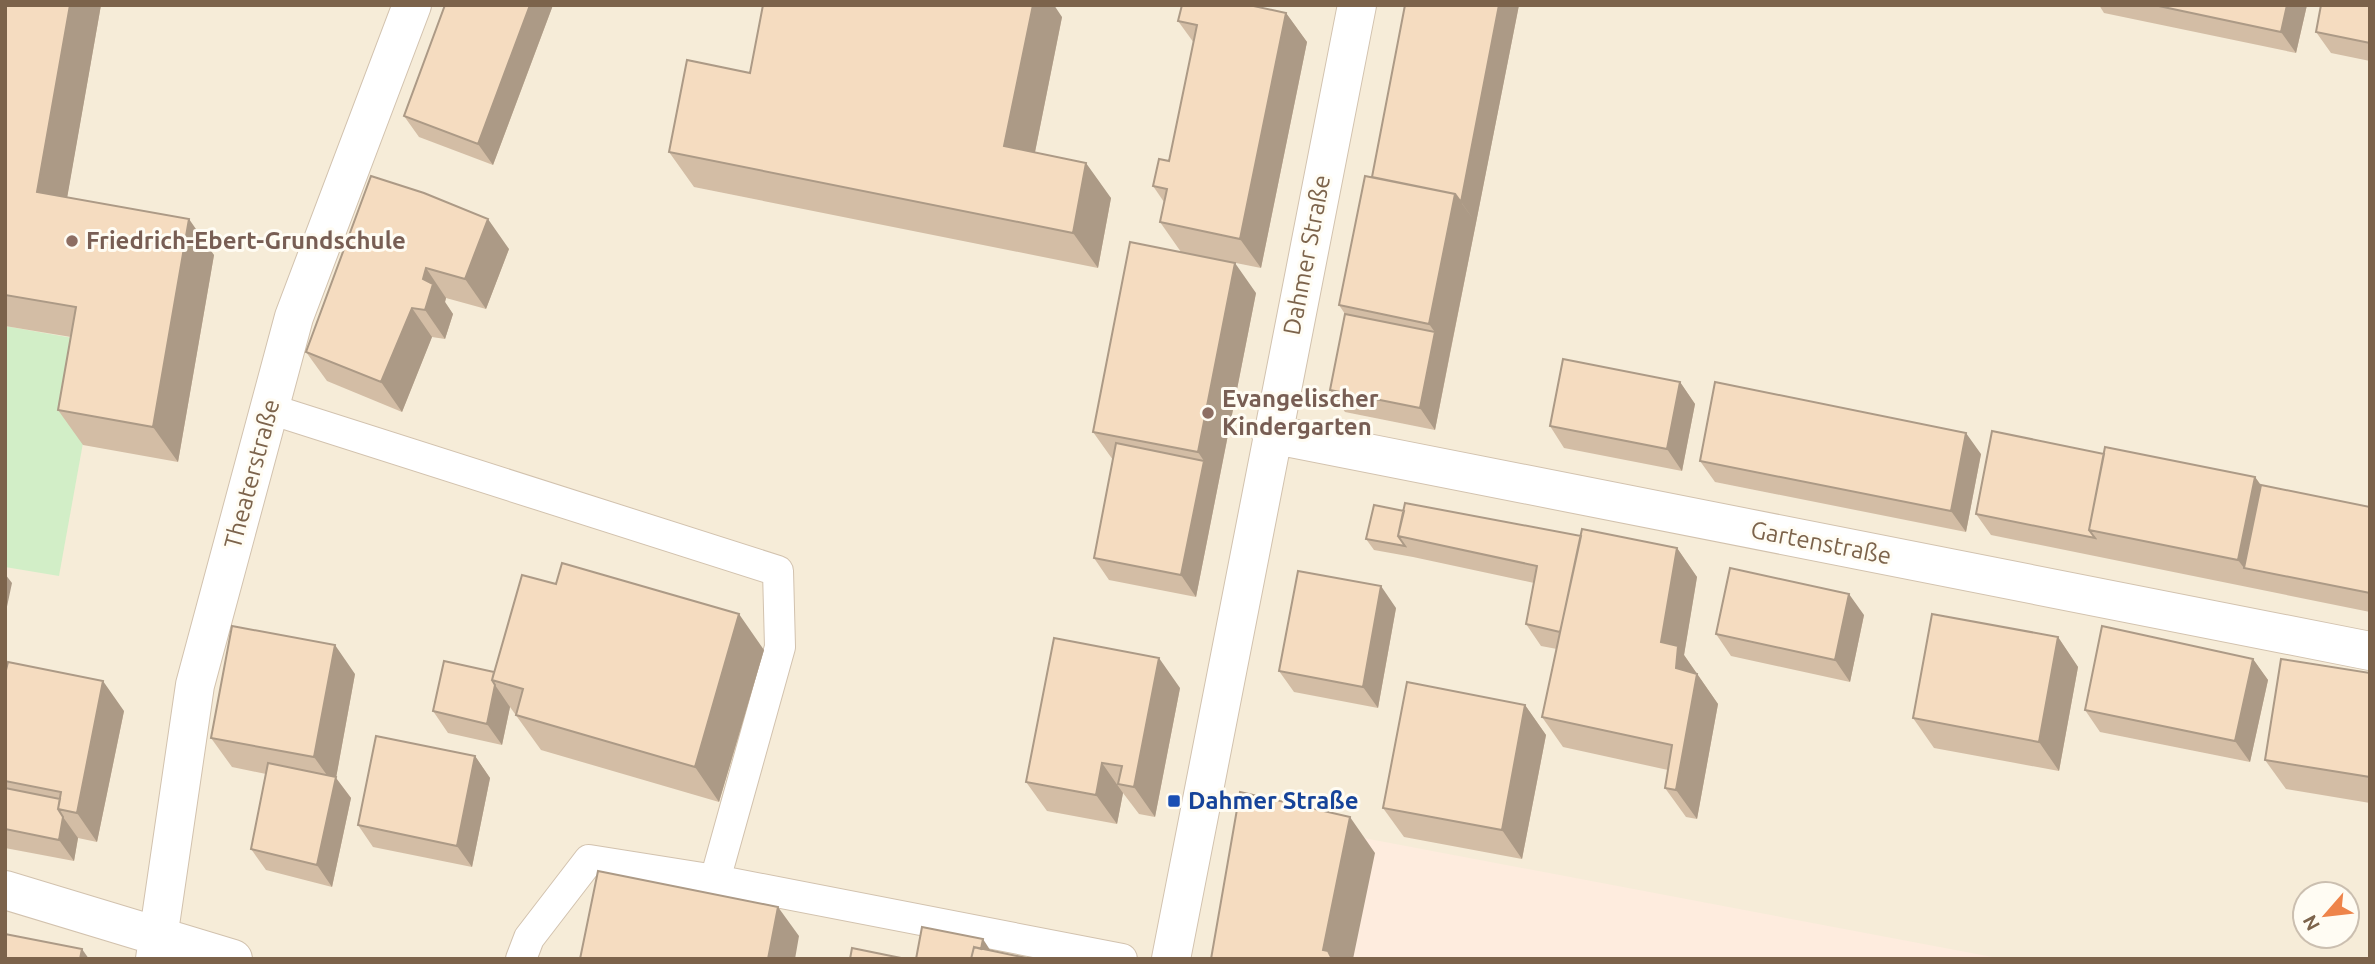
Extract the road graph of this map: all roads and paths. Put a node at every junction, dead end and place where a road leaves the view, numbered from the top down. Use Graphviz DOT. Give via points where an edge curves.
graph roads {
  1 [pos="412,5"];
  2 [pos="1357,5"];
  3 [pos="270,409"];
  4 [pos="1271,435"];
  5 [pos="2370,651"];
  6 [pos="715,880"];
  7 [pos="5,890"];
  8 [pos="157,948"];
  9 [pos="233,959"];
  10 [pos="521,959"];
  11 [pos="1122,959"];
  12 [pos="1171,959"];
  1 -- 3 [label="street, Theaterstraße" via="294,317"];
  2 -- 4 [label="street, Dahmer Straße"];
  3 -- 6 [label="lane" via="778,571 780,647"];
  3 -- 8 [label="street, Theaterstraße" via="195,685"];
  4 -- 5 [label="street, Gartenstraße"];
  4 -- 12 [label="street, Dahmer Straße"];
  6 -- 10 [label="lane" via="589,859 528,937"];
  6 -- 11 [label="lane"];
  7 -- 8 [label="street"];
  8 -- 9 [label="street"];
}
